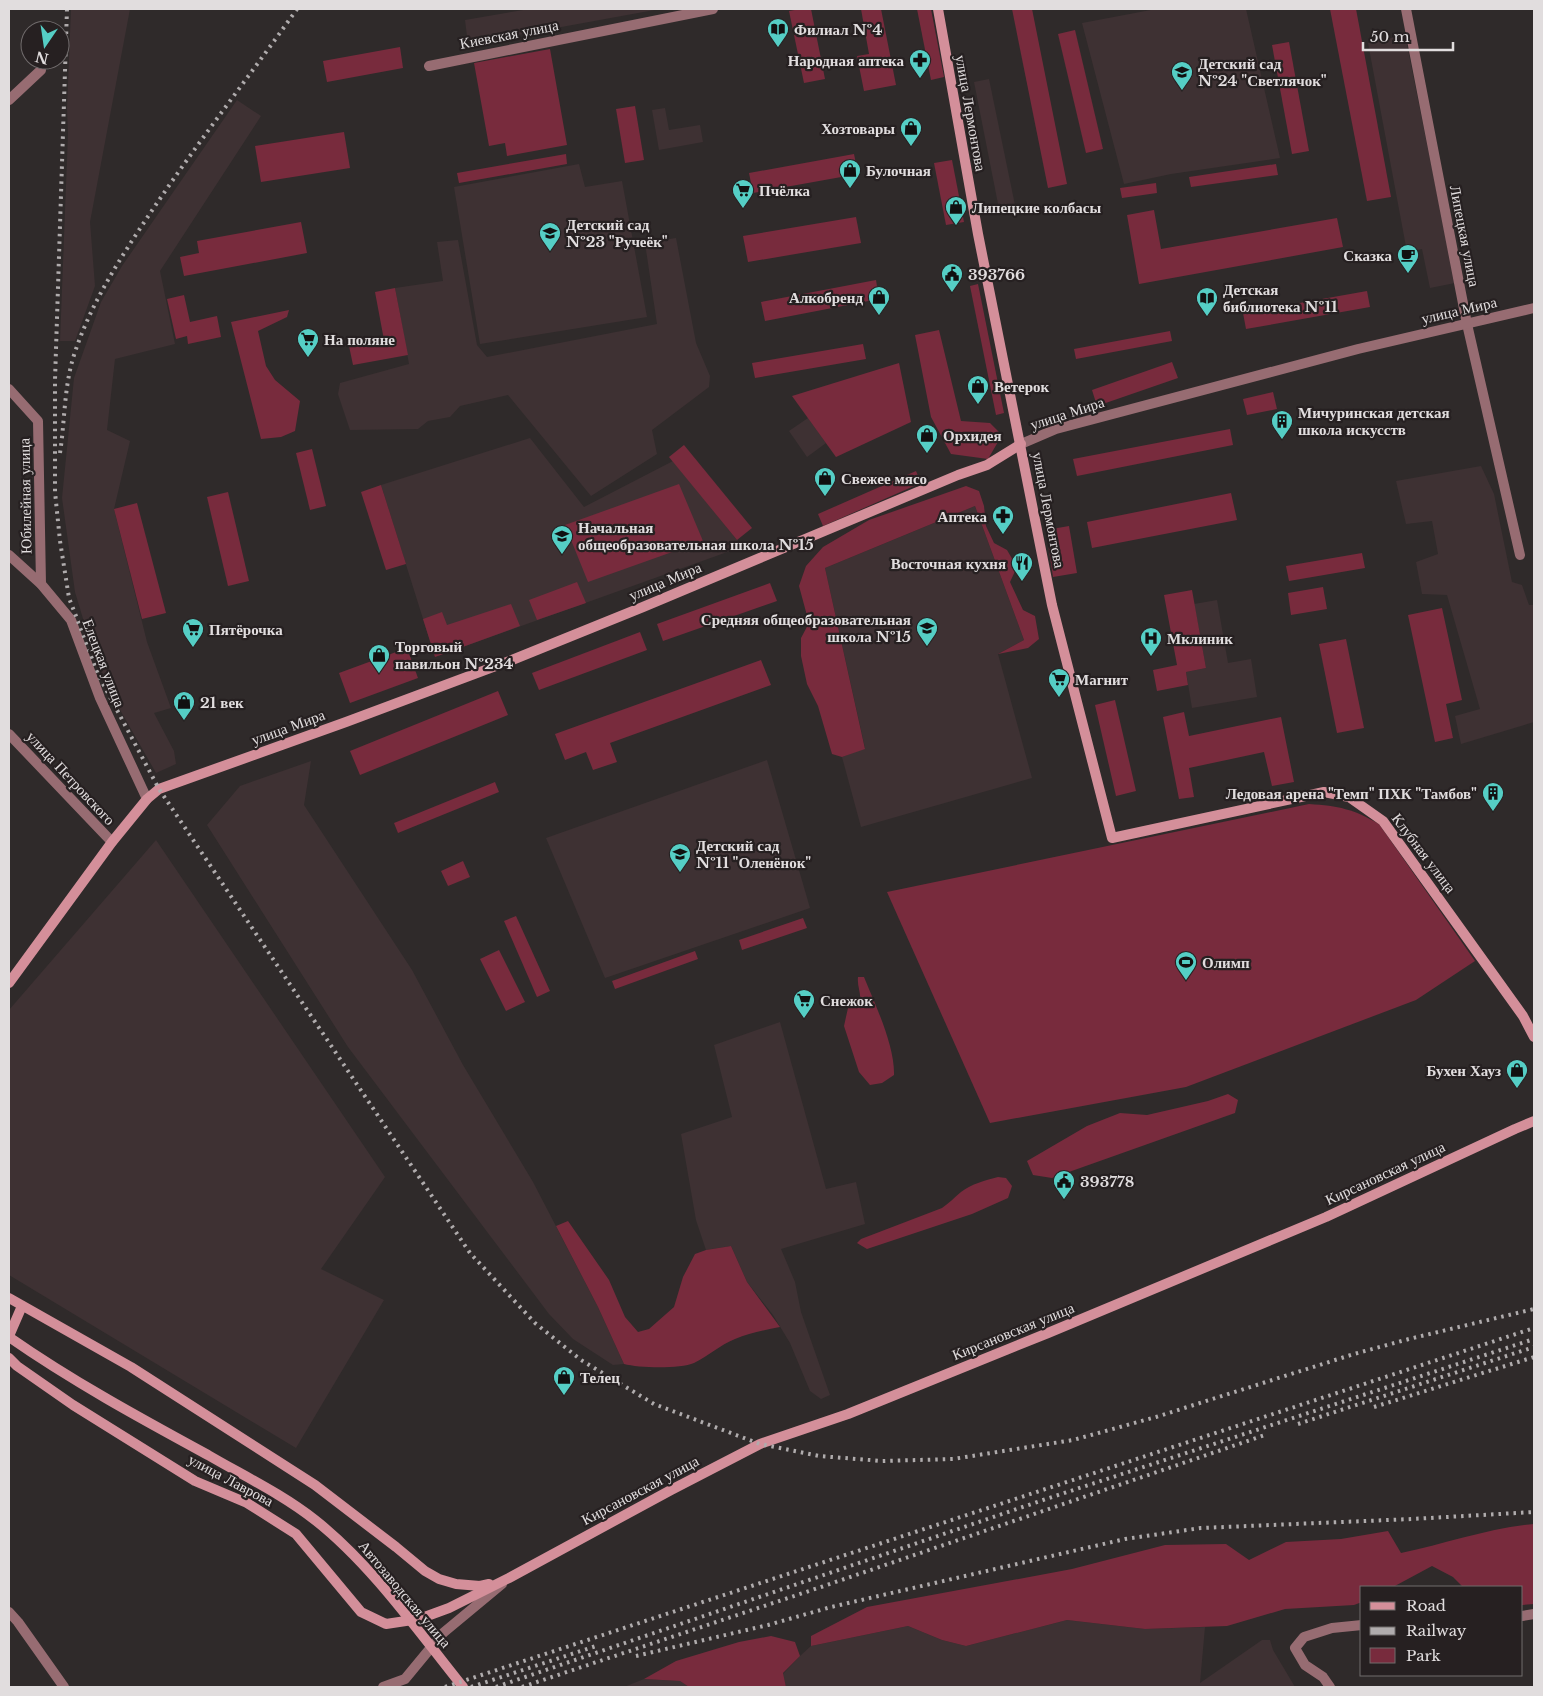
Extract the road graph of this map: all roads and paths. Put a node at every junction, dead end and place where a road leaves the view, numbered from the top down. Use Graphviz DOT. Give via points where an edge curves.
graph roads {
  1 [pos="713,9"];
  2 [pos="938,9"];
  3 [pos="1406,9"];
  4 [pos="429,66"];
  5 [pos="41,70"];
  6 [pos="9,100"];
  7 [pos="1534,308"];
  8 [pos="1467,324"];
  9 [pos="9,389"];
  10 [pos="1021,444"];
  11 [pos="9,555"];
  12 [pos="1520,555"];
  13 [pos="42,584"];
  14 [pos="9,734"];
  15 [pos="147,799"];
  16 [pos="1112,838"];
  17 [pos="112,842"];
  18 [pos="9,983"];
  19 [pos="1534,1037"];
  20 [pos="1534,1121"];
  21 [pos="9,1298"];
  22 [pos="22,1306"];
  23 [pos="9,1336"];
  24 [pos="9,1358"];
  25 [pos="218,1461"];
  26 [pos="509,1578"];
  27 [pos="9,1612"];
  28 [pos="1360,1625"];
  29 [pos="64,1687"];
  30 [pos="383,1687"];
  31 [pos="463,1687"];
  32 [pos="1330,1687"];
  1 -- 4 [label="street, Киевская улица"];
  2 -- 10 [label="main road, улица Лермонтова" via="978,234"];
  3 -- 8 [label="street, Липецкая улица"];
  5 -- 6 [label="street"];
  7 -- 8 [label="street, улица Мира"];
  8 -- 10 [label="street, улица Мира" via="1358,349 1074,424"];
  8 -- 12 [label="street, Липецкая улица"];
  9 -- 13 [label="street, Юбилейная улица" via="38,421"];
  10 -- 15 [label="main road, улица Мира" via="987,465 643,607 433,690 159,789"];
  10 -- 16 [label="main road, улица Лермонтова" via="1052,605"];
  11 -- 13 [label="street, Елецкая улица"];
  13 -- 15 [label="street, Елецкая улица" via="72,620 100,698"];
  14 -- 17 [label="street, улица Петровского"];
  15 -- 17 [label="main road, улица Мира"];
  16 -- 19 [label="main road, Клубная улица" via="1324,792 1349,797 1383,821 1524,1016"];
  17 -- 18 [label="main road, улица Мира"];
  20 -- 26 [label="main road, Кирсановская улица" via="1326,1217 1066,1326 848,1414 760,1444"];
  21 -- 22 [label="main road"];
  22 -- 23 [label="main road"];
  22 -- 26 [label="main road" via="131,1367 315,1485 439,1579 480,1586"];
  23 -- 25 [label="main road, улица Лаврова" via="43,1361"];
  24 -- 26 [label="main road, улица Лаврова" via="73,1406 195,1481 247,1503 296,1534 361,1612 386,1624 419,1619"];
  25 -- 31 [label="main road, Автозаводская улица" via="282,1497 343,1544"];
  26 -- 30 [label="street" via="443,1633 405,1679"];
  27 -- 29 [label="street"];
  28 -- 32 [label="street" via="1332,1628 1304,1637 1296,1648 1305,1665"];
}
